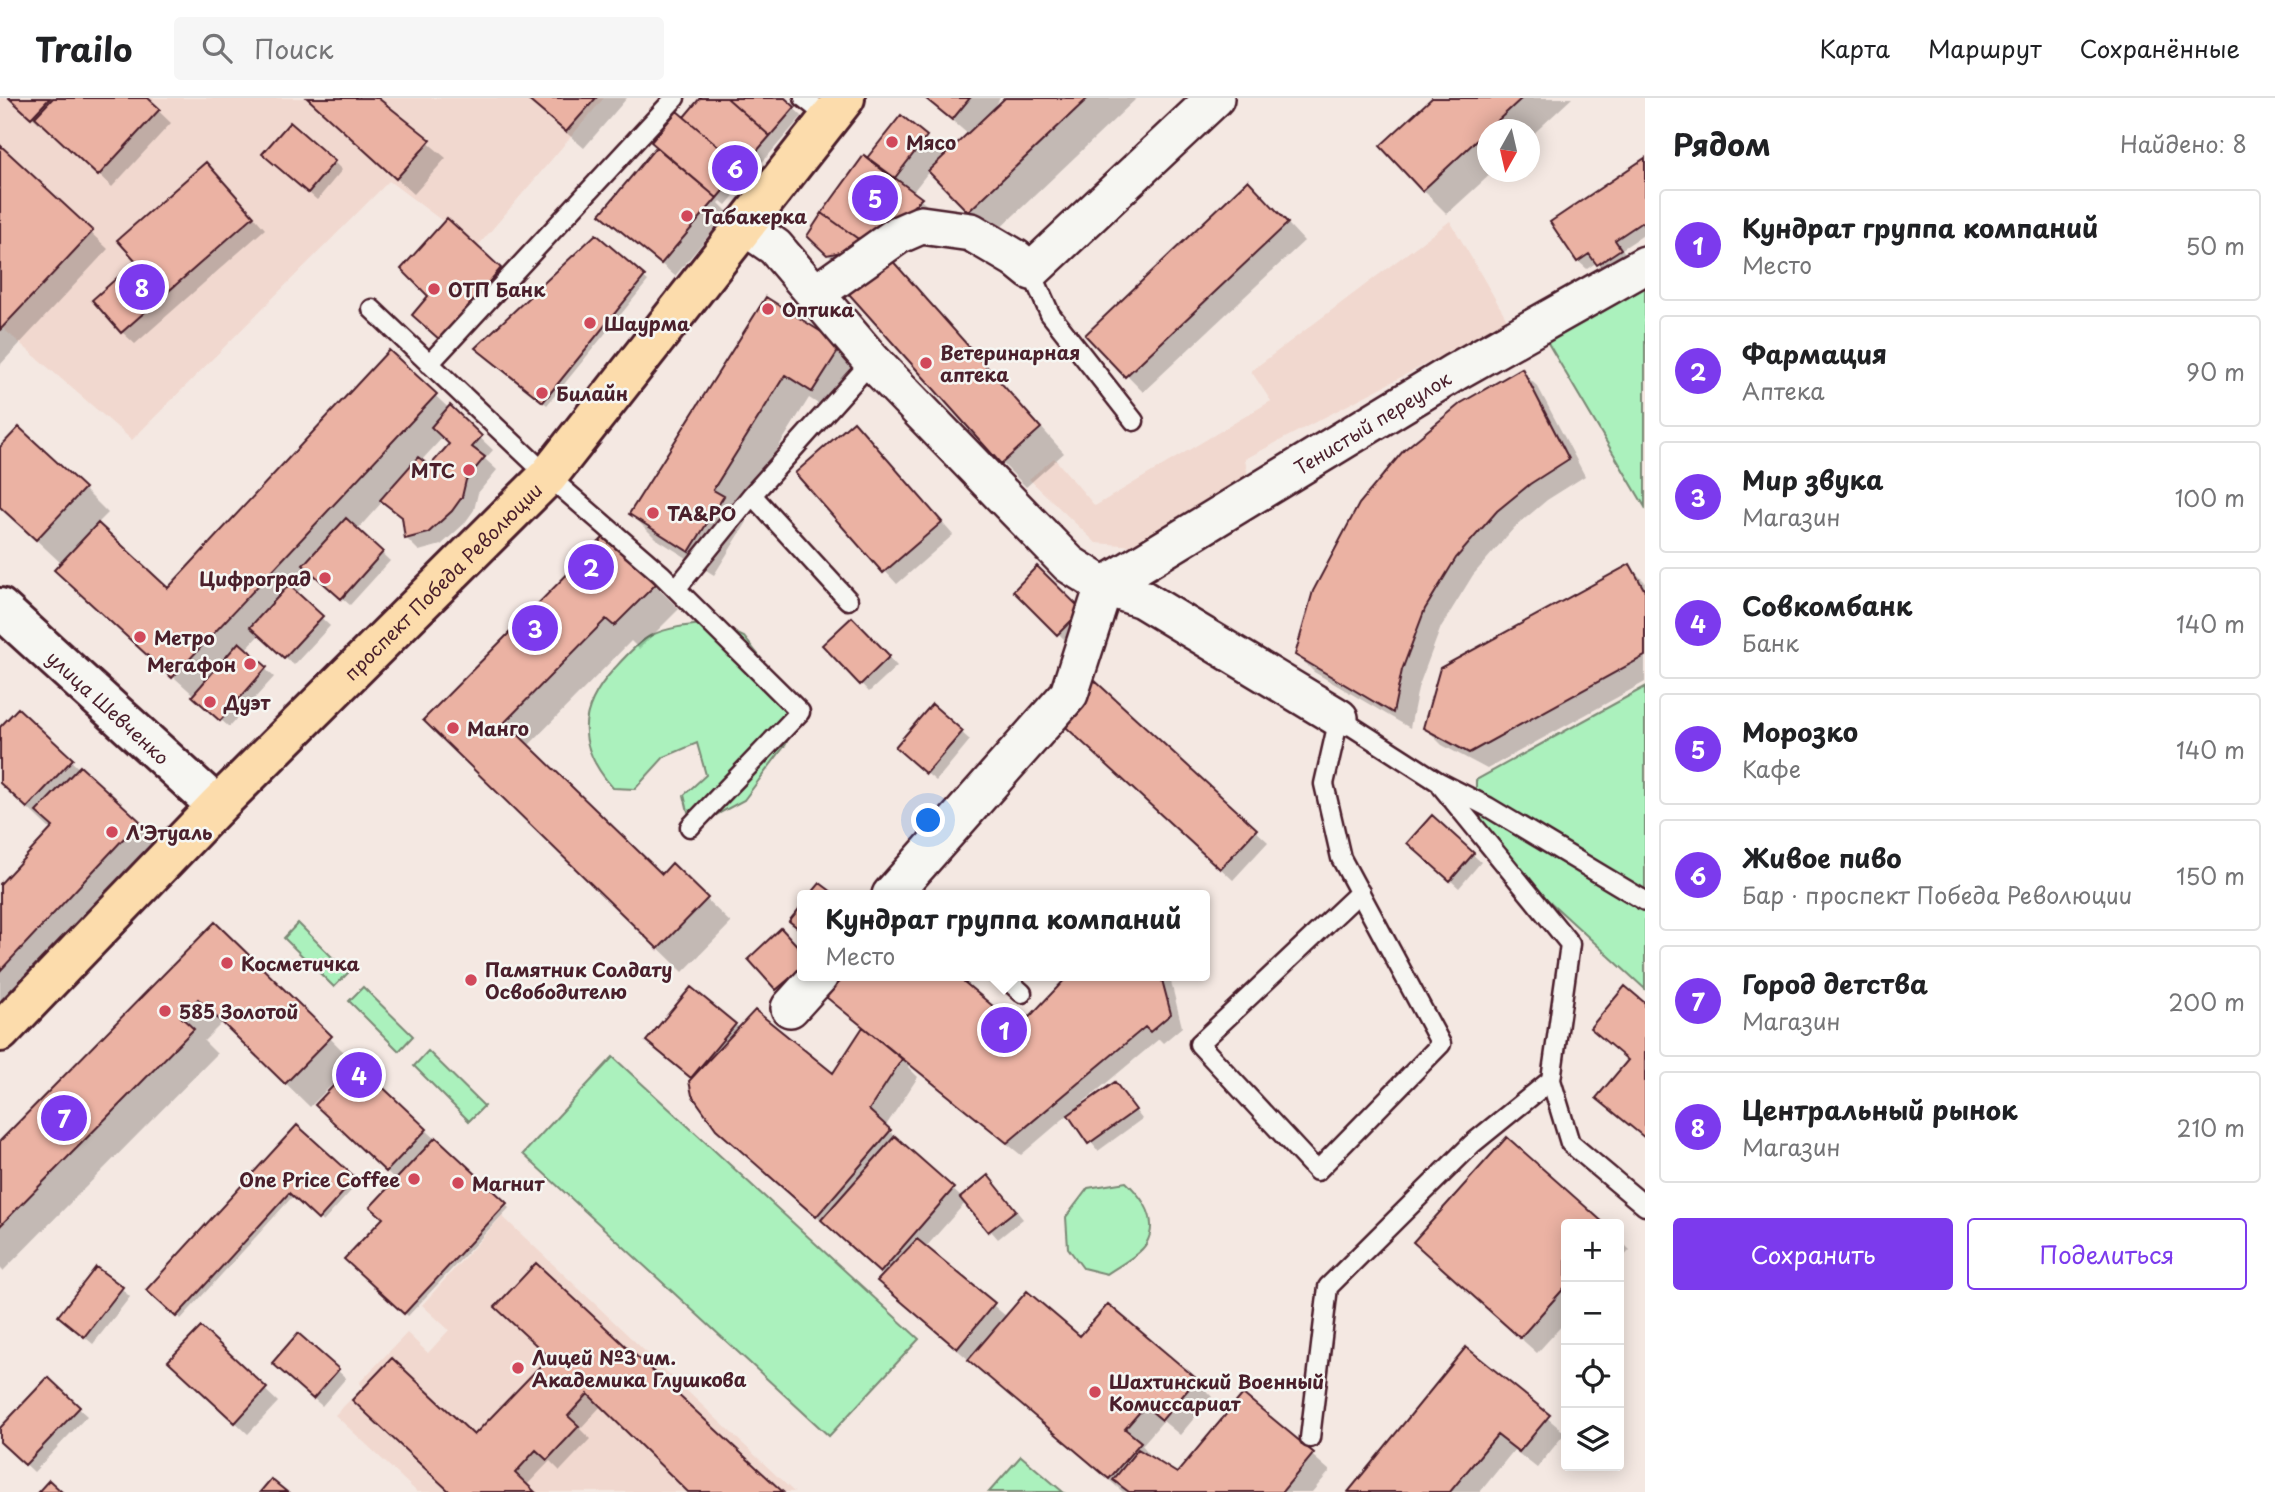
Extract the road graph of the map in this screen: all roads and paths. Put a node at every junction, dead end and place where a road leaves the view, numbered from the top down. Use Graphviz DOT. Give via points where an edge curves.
graph roads {
  1 [pos="674,98"];
  2 [pos="1215,98"];
  3 [pos="826,105"];
  4 [pos="743,225"];
  5 [pos="1645,265"];
  6 [pos="1031,271"];
  7 [pos="815,294"];
  8 [pos="372,309"];
  9 [pos="872,361"];
  10 [pos="429,364"];
  11 [pos="1134,421"];
  12 [pos="548,476"];
  13 [pos="752,495"];
  14 [pos="1104,586"];
  15 [pos="676,589"];
  16 [pos="848,600"];
  17 [pos="0,608"];
  18 [pos="1339,719"];
  19 [pos="1437,781"];
  20 [pos="216,806"];
  21 [pos="690,827"];
  22 [pos="902,890"];
  23 [pos="1360,892"];
  24 [pos="1645,901"];
  25 [pos="815,981"];
  26 [pos="1009,981"];
  27 [pos="1022,993"];
  28 [pos="790,1009"];
  29 [pos="0,1032"];
  30 [pos="1551,1080"];
  31 [pos="1645,1206"];
  32 [pos="1310,1438"];
  1 -- 10 [label="lane"];
  2 -- 6 [label="street"];
  3 -- 4 [label="main road, проспект Победа Революции"];
  4 -- 7 [label="street" via="775,247"];
  4 -- 12 [label="main road, проспект Победа Революции"];
  5 -- 14 [label="street, Тенистый переулок" via="1455,372"];
  6 -- 7 [label="street" via="971,232 921,225 898,234"];
  6 -- 11 [label="lane" via="1051,314"];
  7 -- 9 [label="street"];
  8 -- 10 [label="lane"];
  9 -- 13 [label="lane"];
  9 -- 14 [label="street" via="1069,564"];
  10 -- 12 [label="lane"];
  12 -- 15 [label="lane"];
  12 -- 20 [label="main road, проспект Победа Революции"];
  13 -- 15 [label="lane"];
  13 -- 16 [label="lane"];
  14 -- 18 [label="street" via="1142,599"];
  14 -- 22 [label="street" via="1069,694"];
  15 -- 21 [label="lane" via="800,712"];
  17 -- 20 [label="main road, улица Шевченко"];
  18 -- 19 [label="lane"];
  18 -- 23 [label="lane" via="1324,784 1341,858"];
  19 -- 24 [label="lane"];
  19 -- 30 [label="lane" via="1570,944"];
  20 -- 29 [label="main road, проспект Победа Революции"];
  23 -- 23 [label="lane" via="1441,1044 1317,1171 1199,1044"];
  25 -- 28 [label="street"];
  26 -- 27 [label="lane"];
  30 -- 31 [label="lane" via="1570,1143"];
  30 -- 32 [label="lane" via="1472,1144 1328,1287"];
}
